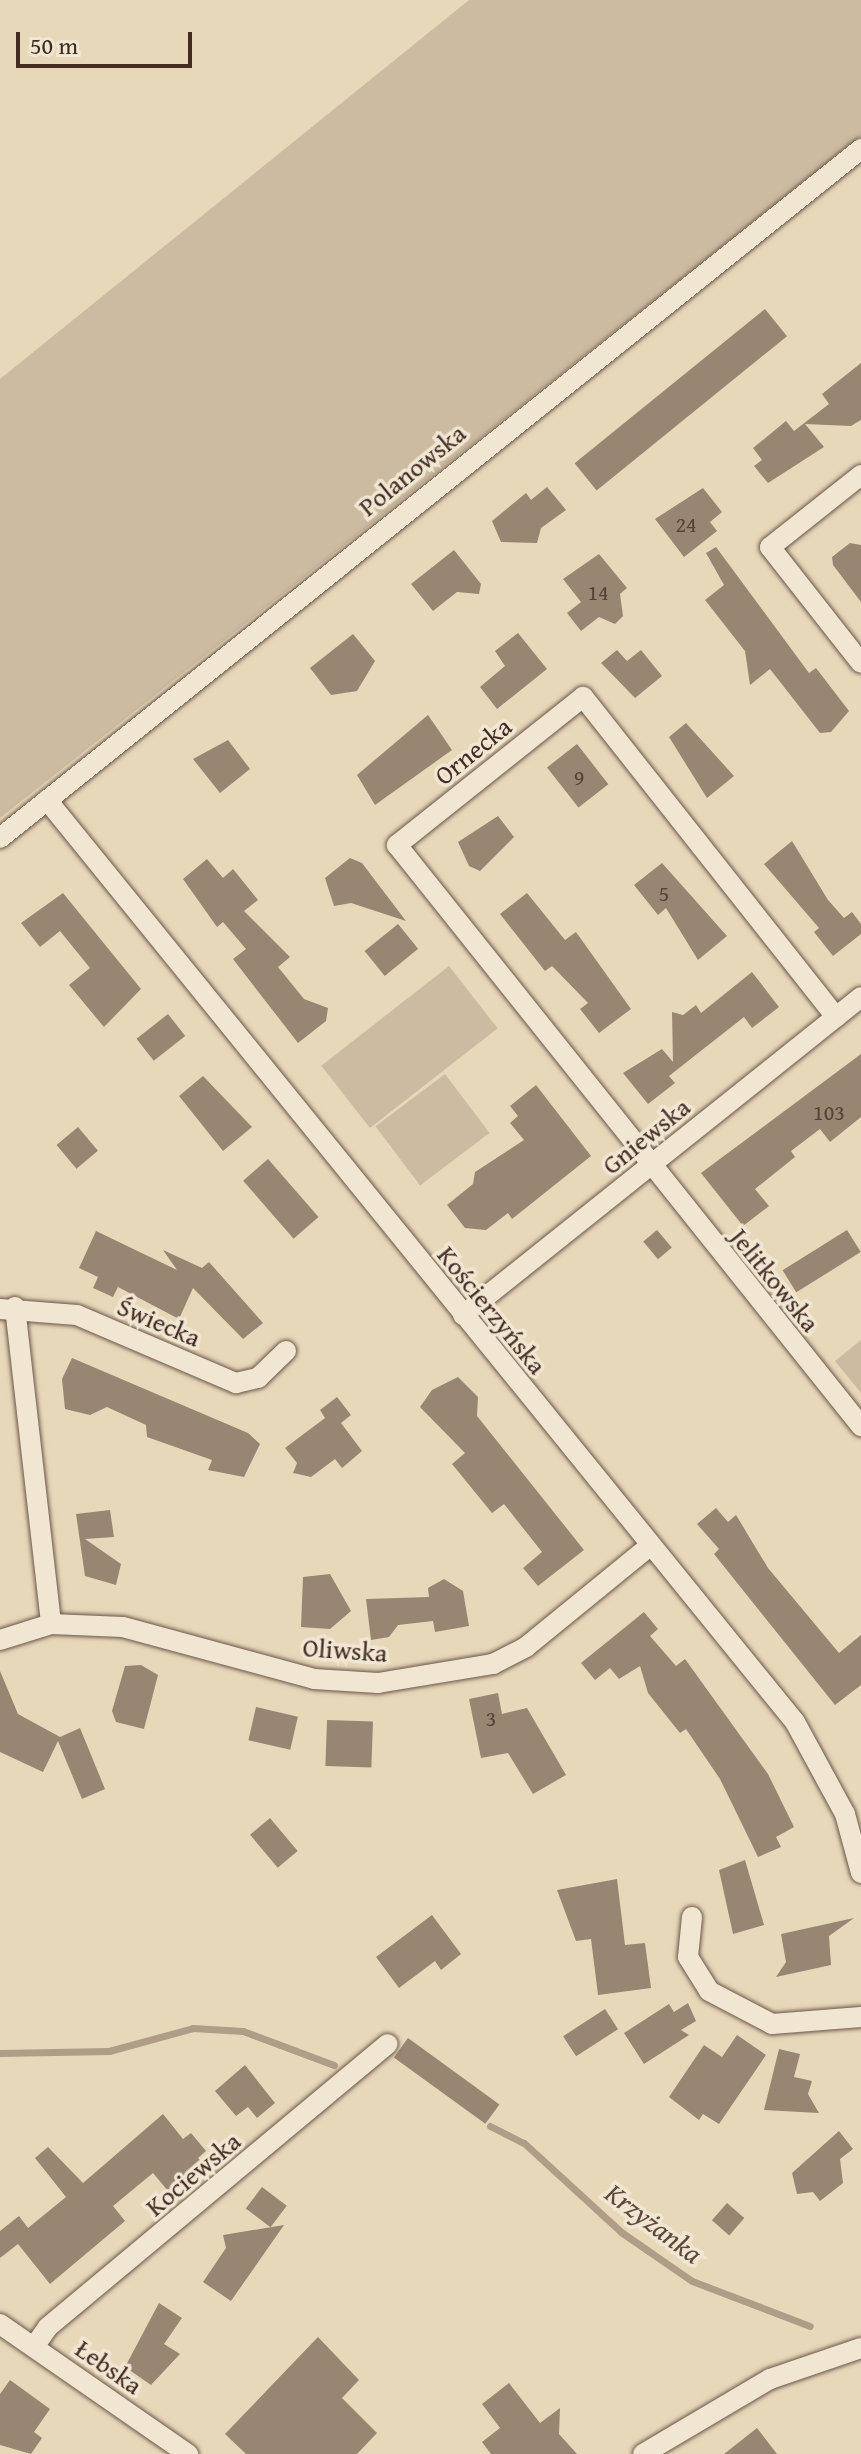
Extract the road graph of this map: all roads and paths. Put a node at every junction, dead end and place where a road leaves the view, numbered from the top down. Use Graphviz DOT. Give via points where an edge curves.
graph roads {
  1 [pos="861,149"];
  2 [pos="861,475"];
  3 [pos="861,663"];
  4 [pos="47,800"];
  5 [pos="0,838"];
  6 [pos="861,997"];
  7 [pos="836,1017"];
  8 [pos="649,1166"];
  9 [pos="8,1308"];
  10 [pos="463,1315"];
  11 [pos="286,1351"];
  12 [pos="861,1426"];
  13 [pos="650,1546"];
  14 [pos="51,1624"];
  15 [pos="0,1640"];
  16 [pos="853,1809"];
  17 [pos="861,1873"];
  18 [pos="692,1917"];
  19 [pos="861,2017"];
  20 [pos="388,2044"];
  21 [pos="3,2334"];
  22 [pos="34,2347"];
  23 [pos="861,2348"];
  24 [pos="162,2447"];
  25 [pos="648,2451"];
  26 [pos="188,2454"];
  1 -- 4 [label="street, Polanowska"];
  2 -- 3 [label="street" via="770,547"];
  4 -- 5 [label="street, Polanowska"];
  4 -- 10 [label="street, Kościerzyńska"];
  6 -- 7 [label="street, Gniewska"];
  7 -- 8 [label="street, Gniewska"];
  7 -- 8 [label="street, Ornecka" via="583,697 397,845"];
  8 -- 10 [label="street, Gniewska"];
  8 -- 12 [label="street, Jelitkowska"];
  9 -- 11 [label="street, Świecka" via="77,1315 236,1383 258,1378"];
  9 -- 14 [label="street"];
  10 -- 13 [label="street, Kościerzyńska"];
  13 -- 14 [label="street, Oliwska" via="504,1658 378,1683 314,1679 123,1627"];
  13 -- 16 [label="street, Kościerzyńska" via="795,1722"];
  14 -- 15 [label="street, Oliwska"];
  16 -- 17 [label="street, Kościerzyńska"];
  18 -- 19 [label="street" via="688,1957 709,1991 772,2024"];
  20 -- 22 [label="street, Kociewska" via="48,2327"];
  21 -- 22 [label="street, Łebska"];
  22 -- 24 [label="street, Łebska"];
  23 -- 25 [label="street" via="770,2379"];
  24 -- 26 [label="street, Łebska"];
}
